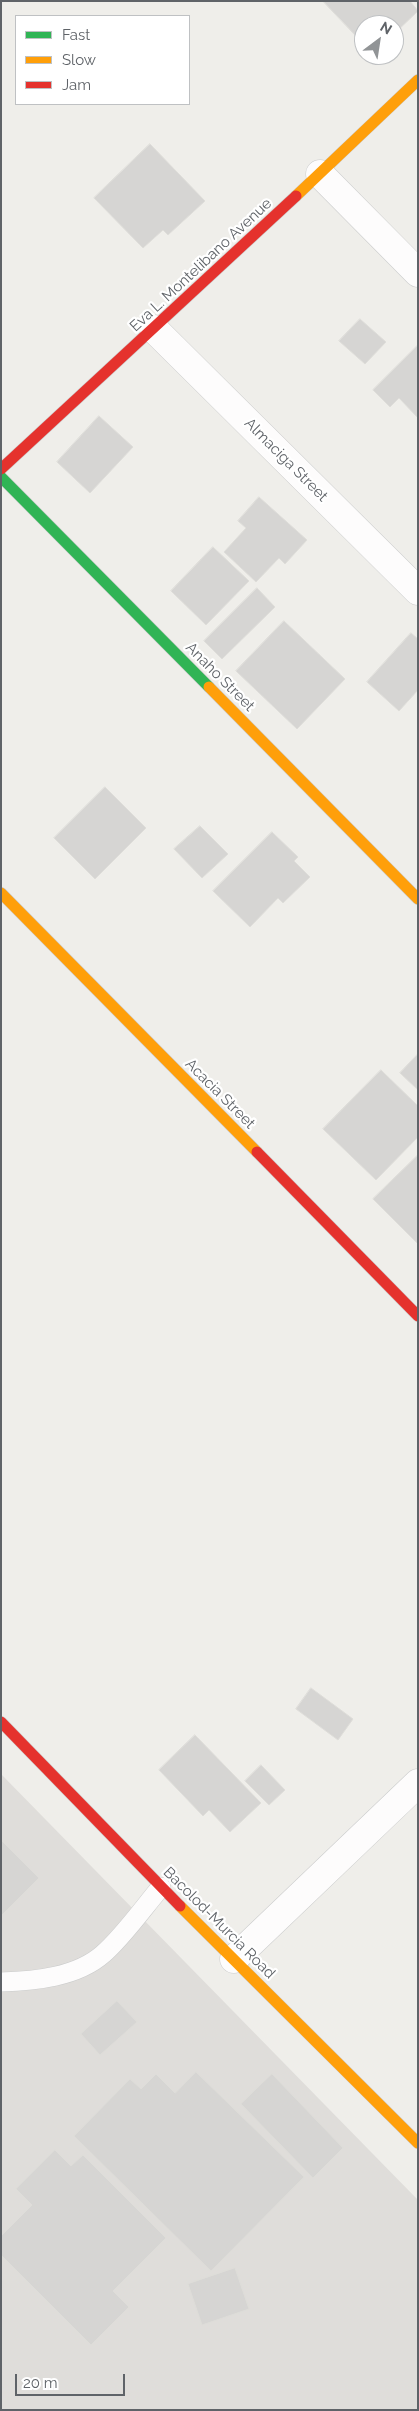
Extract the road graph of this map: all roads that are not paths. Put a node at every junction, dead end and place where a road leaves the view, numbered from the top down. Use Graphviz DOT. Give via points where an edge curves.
graph roads {
  1 [pos="418,80"];
  2 [pos="320,174"];
  3 [pos="418,273"];
  4 [pos="154,329"];
  5 [pos="1,469"];
  6 [pos="1,477"];
  7 [pos="418,591"];
  8 [pos="1,893"];
  9 [pos="418,899"];
  10 [pos="418,1316"];
  11 [pos="1,1722"];
  12 [pos="418,1783"];
  13 [pos="161,1887"];
  14 [pos="234,1959"];
  15 [pos="1,1982"];
  16 [pos="418,2143"];
  1 -- 2 [label="main road, Eva L. Montelibano Avenue"];
  2 -- 3 [label="street"];
  2 -- 4 [label="main road, Eva L. Montelibano Avenue"];
  4 -- 5 [label="main road, Eva L. Montelibano Avenue"];
  4 -- 7 [label="street, Almaciga Street"];
  6 -- 9 [label="main road, Anaho Street"];
  8 -- 10 [label="main road, Acacia Street"];
  11 -- 13 [label="main road, Bacolod-Murcia Road"];
  12 -- 14 [label="street"];
  13 -- 14 [label="main road, Bacolod-Murcia Road"];
  13 -- 15 [label="lane" via="103,1954 77,1970 26,1981"];
  14 -- 16 [label="main road, Bacolod-Murcia Road"];
}
